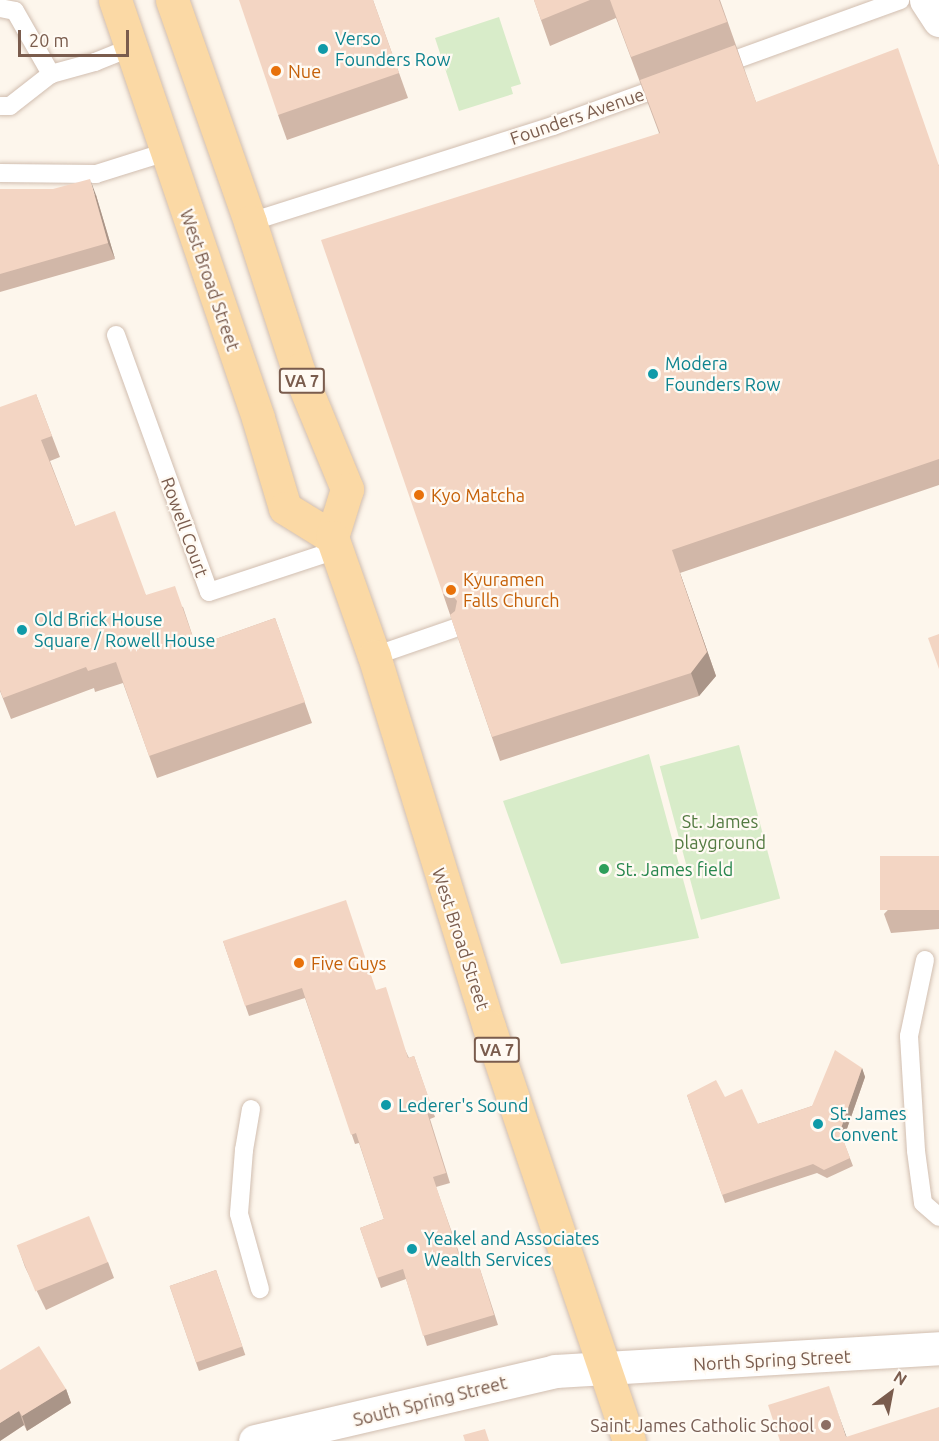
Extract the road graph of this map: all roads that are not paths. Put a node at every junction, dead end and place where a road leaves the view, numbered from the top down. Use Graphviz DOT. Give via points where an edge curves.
graph roads {
  1 [pos="115,0"];
  2 [pos="172,0"];
  3 [pos="900,0"];
  4 [pos="926,0"];
  5 [pos="0,8"];
  6 [pos="939,21"];
  7 [pos="132,47"];
  8 [pos="51,74"];
  9 [pos="0,106"];
  10 [pos="166,152"];
  11 [pos="0,173"];
  12 [pos="250,222"];
  13 [pos="116,335"];
  14 [pos="334,544"];
  15 [pos="455,628"];
  16 [pos="374,656"];
  17 [pos="925,960"];
  18 [pos="251,1110"];
  19 [pos="939,1217"];
  20 [pos="260,1289"];
  21 [pos="939,1348"];
  22 [pos="605,1369"];
  23 [pos="255,1441"];
  24 [pos="629,1441"];
  1 -- 7 [label="main road, West Broad Street / VA 7"];
  2 -- 12 [label="main road, VA 7"];
  3 -- 12 [label="lane, Founders Avenue" via="553,126"];
  4 -- 6 [label="street"];
  5 -- 8 [label="lane" via="15,11"];
  7 -- 8 [label="lane"];
  7 -- 10 [label="main road, West Broad Street / VA 7"];
  8 -- 9 [label="lane" via="10,106"];
  10 -- 11 [label="lane" via="96,174"];
  10 -- 14 [label="main road, West Broad Street / VA 7" via="285,508"];
  12 -- 14 [label="main road, VA 7" via="298,370 347,489"];
  13 -- 14 [label="lane, Rowell Court" via="209,592"];
  14 -- 16 [label="main road, West Broad Street / VA 7"];
  15 -- 16 [label="lane"];
  16 -- 22 [label="main road, West Broad Street / VA 7" via="489,1028"];
  17 -- 19 [label="lane" via="909,1036 923,1203"];
  18 -- 20 [label="lane" via="239,1214"];
  21 -- 22 [label="street, North Spring Street"];
  22 -- 23 [label="street, South Spring Street" via="555,1371"];
  22 -- 24 [label="main road, West Broad Street / VA 7"];
}
